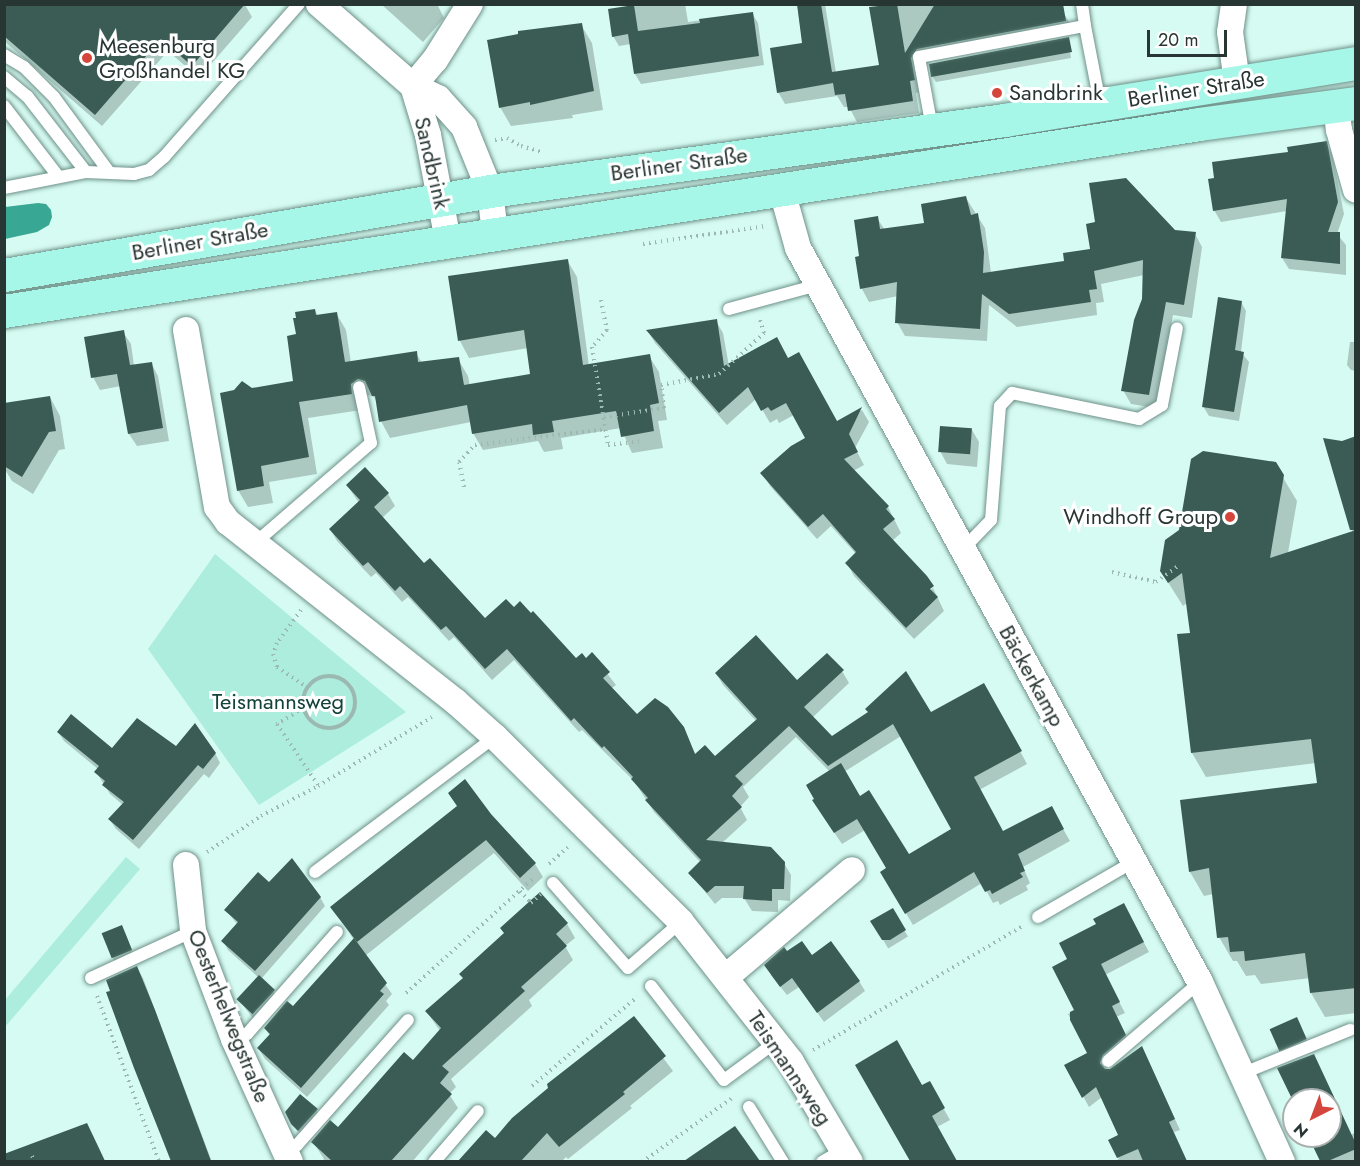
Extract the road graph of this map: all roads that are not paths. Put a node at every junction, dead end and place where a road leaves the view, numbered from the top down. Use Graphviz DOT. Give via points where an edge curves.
graph roads {
  1 [pos="299,4"];
  2 [pos="319,4"];
  3 [pos="470,4"];
  4 [pos="1082,4"];
  5 [pos="1234,4"];
  6 [pos="1085,26"];
  7 [pos="4,55"];
  8 [pos="1356,63"];
  9 [pos="4,77"];
  10 [pos="1238,82"];
  11 [pos="413,86"];
  12 [pos="1346,104"];
  13 [pos="1100,105"];
  14 [pos="4,106"];
  15 [pos="932,128"];
  16 [pos="86,172"];
  17 [pos="109,172"];
  18 [pos="58,176"];
  19 [pos="4,188"];
  20 [pos="1356,190"];
  21 [pos="490,191"];
  22 [pos="782,191"];
  23 [pos="442,200"];
  24 [pos="495,233"];
  25 [pos="448,241"];
  26 [pos="4,274"];
  27 [pos="818,285"];
  28 [pos="729,309"];
  29 [pos="4,311"];
  30 [pos="1177,328"];
  31 [pos="186,330"];
  32 [pos="359,387"];
  33 [pos="255,543"];
  34 [pos="963,549"];
  35 [pos="495,737"];
  36 [pos="1133,862"];
  37 [pos="186,865"];
  38 [pos="852,870"];
  39 [pos="315,872"];
  40 [pos="553,883"];
  41 [pos="1038,917"];
  42 [pos="681,922"];
  43 [pos="193,932"];
  44 [pos="337,932"];
  45 [pos="726,977"];
  46 [pos="91,978"];
  47 [pos="1200,981"];
  48 [pos="651,986"];
  49 [pos="408,1020"];
  50 [pos="1350,1030"];
  51 [pos="234,1039"];
  52 [pos="776,1042"];
  53 [pos="1108,1061"];
  54 [pos="1241,1074"];
  55 [pos="749,1107"];
  56 [pos="478,1111"];
  57 [pos="288,1157"];
  58 [pos="838,1158"];
  59 [pos="434,1161"];
  60 [pos="783,1161"];
  61 [pos="1282,1161"];
  1 -- 17 [label="lane" via="164,157 149,170 134,174"];
  2 -- 11 [label="street, Sandbrink"];
  3 -- 11 [label="street" via="435,60"];
  4 -- 6 [label="lane"];
  5 -- 10 [label="street" via="1230,32"];
  6 -- 13 [label="lane"];
  6 -- 15 [label="lane" via="919,57"];
  7 -- 17 [label="lane" via="24,67 54,97"];
  8 -- 10 [label="main road, Berliner Straße"];
  9 -- 16 [label="lane" via="27,96"];
  10 -- 13 [label="main road, Berliner Straße"];
  11 -- 21 [label="street, Sandbrink" via="438,98 464,127"];
  11 -- 23 [label="street, Sandbrink"];
  12 -- 20 [label="street" via="1339,130"];
  12 -- 22 [label="main road, Berliner Straße"];
  13 -- 15 [label="main road, Berliner Straße"];
  14 -- 18 [label="lane"];
  15 -- 21 [label="main road, Berliner Straße"];
  16 -- 17 [label="lane"];
  16 -- 18 [label="lane"];
  18 -- 19 [label="lane"];
  21 -- 23 [label="main road, Berliner Straße"];
  21 -- 24 [label="street, Sandbrink"];
  22 -- 24 [label="main road, Berliner Straße"];
  22 -- 27 [label="street, Bäckerkamp" via="798,248"];
  23 -- 25 [label="street, Sandbrink"];
  23 -- 26 [label="main road, Berliner Straße"];
  24 -- 25 [label="main road, Berliner Straße"];
  25 -- 29 [label="main road, Berliner Straße"];
  27 -- 28 [label="lane"];
  27 -- 34 [label="street, Bäckerkamp"];
  30 -- 34 [label="lane" via="1162,405 1139,419 1012,393 1000,406 991,520"];
  31 -- 33 [label="street, Teismannsweg" via="217,507 228,522"];
  32 -- 33 [label="lane" via="370,443"];
  33 -- 35 [label="street, Teismannsweg"];
  34 -- 36 [label="street, Bäckerkamp"];
  35 -- 39 [label="lane"];
  35 -- 42 [label="street, Teismannsweg"];
  36 -- 41 [label="lane"];
  36 -- 47 [label="street, Bäckerkamp"];
  37 -- 43 [label="street, Oesterhelwegstraße"];
  38 -- 45 [label="street"];
  40 -- 42 [label="lane" via="628,968"];
  42 -- 45 [label="street, Teismannsweg"];
  43 -- 46 [label="lane"];
  43 -- 51 [label="street, Oesterhelwegstraße"];
  44 -- 51 [label="lane" via="247,1034"];
  45 -- 52 [label="street, Teismannsweg"];
  47 -- 53 [label="lane"];
  47 -- 54 [label="street, Bäckerkamp"];
  48 -- 52 [label="lane" via="724,1080"];
  49 -- 57 [label="lane"];
  50 -- 54 [label="lane"];
  51 -- 57 [label="street, Oesterhelwegstraße"];
  52 -- 58 [label="street, Teismannsweg" via="791,1062"];
  54 -- 61 [label="street, Bäckerkamp"];
  55 -- 60 [label="lane"];
  56 -- 59 [label="lane"];
}
